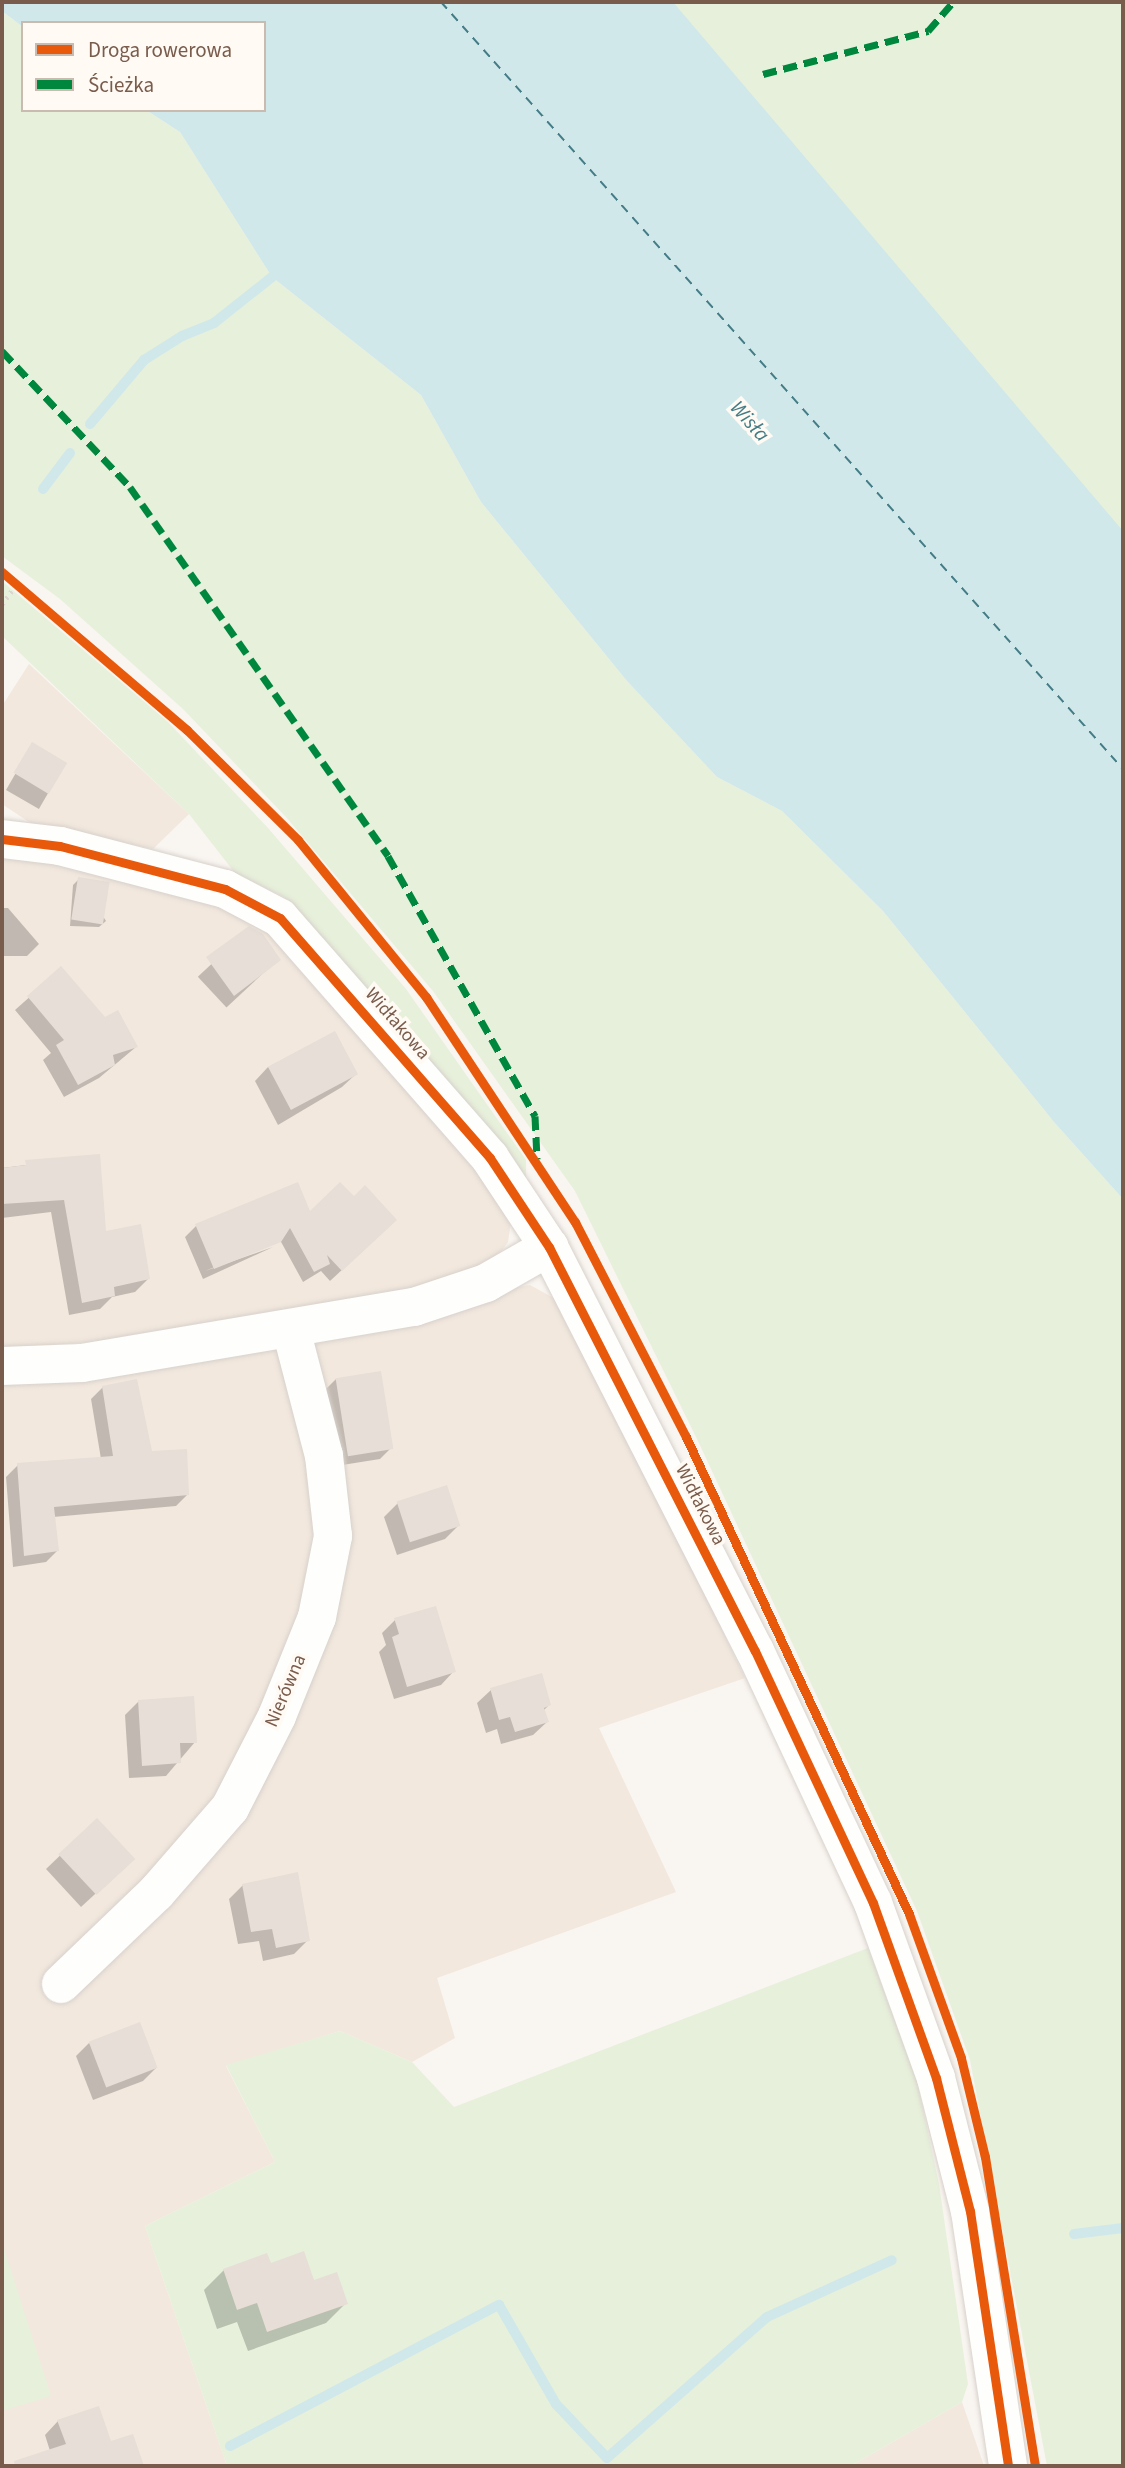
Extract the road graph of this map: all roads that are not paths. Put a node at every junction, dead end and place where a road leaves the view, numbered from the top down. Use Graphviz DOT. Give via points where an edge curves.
graph roads {
  1 [pos="2,839"];
  2 [pos="549,1247"];
  3 [pos="291,1329"];
  4 [pos="2,1366"];
  5 [pos="61,1984"];
  6 [pos="1008,2466"];
  1 -- 2 [label="street, Widłakowa" via="60,846 225,889 280,918 490,1158"];
  2 -- 3 [label="street" via="486,1283 414,1307"];
  2 -- 6 [label="street, Widłakowa" via="755,1651 873,1903 936,2078 970,2211"];
  3 -- 4 [label="street" via="82,1363"];
  3 -- 5 [label="street, Nierówna" via="324,1456 334,1536 317,1617 277,1716 230,1808 156,1893"];
}
